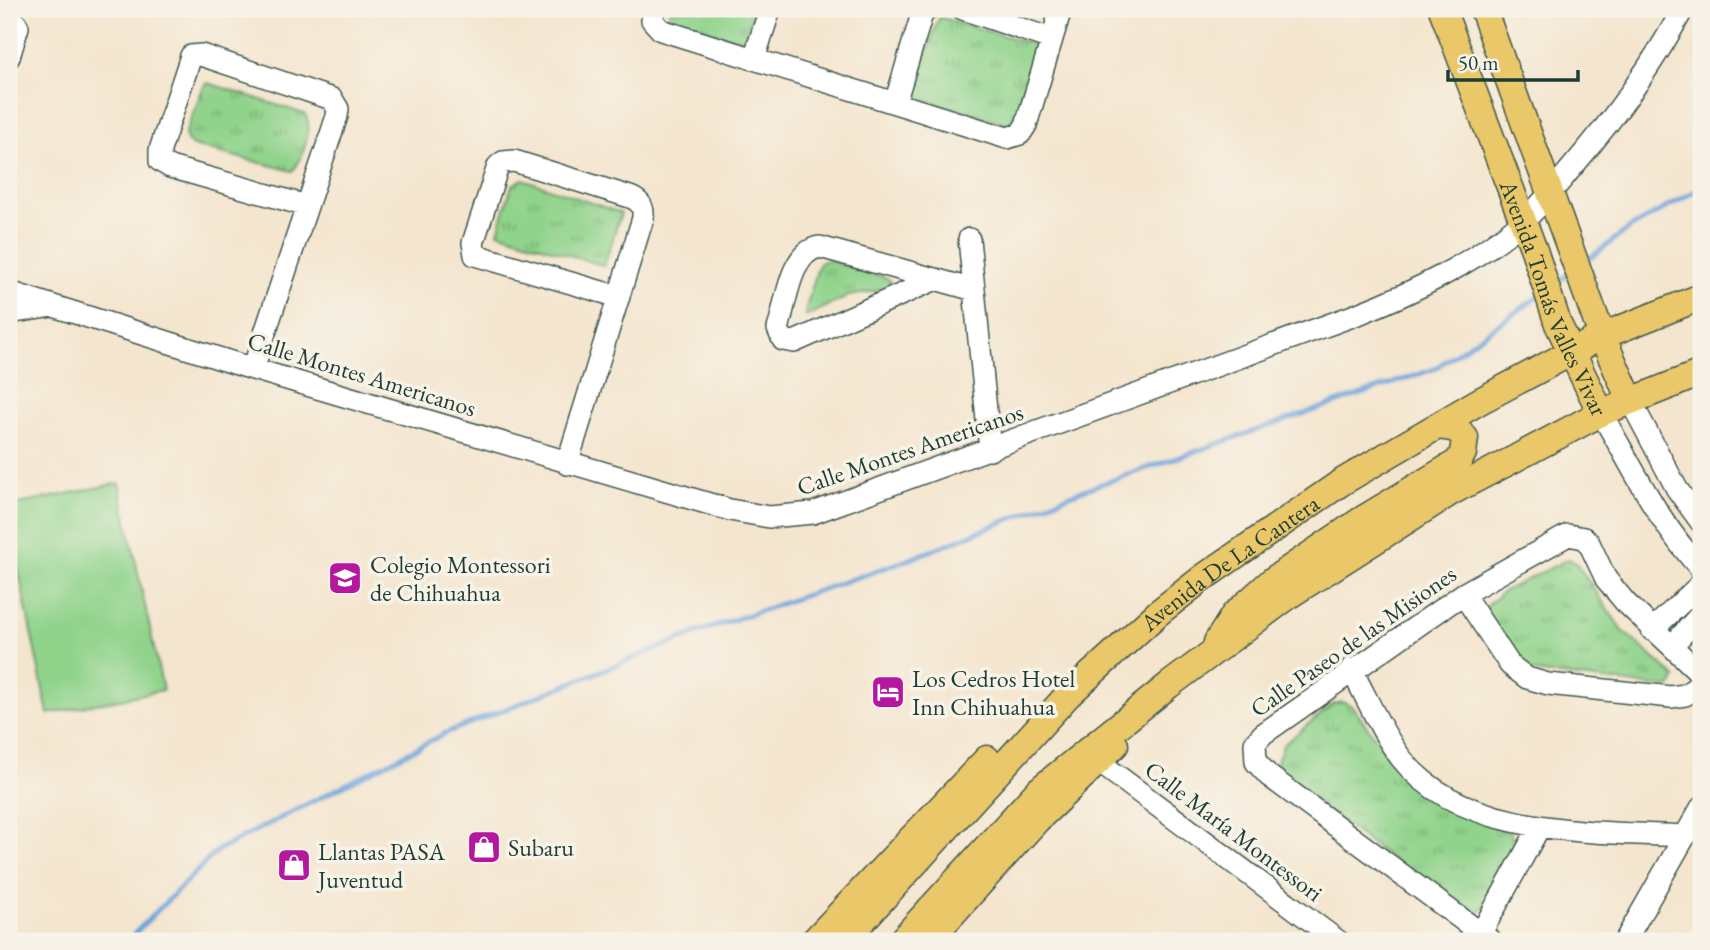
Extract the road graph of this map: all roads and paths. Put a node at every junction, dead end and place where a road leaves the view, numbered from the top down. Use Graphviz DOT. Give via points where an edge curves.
graph roads {
  1 [pos="655,9"];
  2 [pos="770,9"];
  3 [pos="928,9"];
  4 [pos="963,9"];
  5 [pos="1060,9"];
  6 [pos="1442,9"];
  7 [pos="1483,9"];
  8 [pos="1683,9"];
  9 [pos="9,13"];
  10 [pos="1051,39"];
  11 [pos="9,58"];
  12 [pos="754,59"];
  13 [pos="895,103"];
  14 [pos="1550,193"];
  15 [pos="307,206"];
  16 [pos="1521,222"];
  17 [pos="969,239"];
  18 [pos="936,279"];
  19 [pos="974,290"];
  20 [pos="9,292"];
  21 [pos="619,297"];
  22 [pos="1701,297"];
  23 [pos="52,306"];
  24 [pos="9,313"];
  25 [pos="1602,336"];
  26 [pos="1570,353"];
  27 [pos="253,369"];
  28 [pos="1701,373"];
  29 [pos="1630,400"];
  30 [pos="1601,413"];
  31 [pos="1438,426"];
  32 [pos="990,450"];
  33 [pos="567,464"];
  34 [pos="1687,504"];
  35 [pos="1662,517"];
  36 [pos="1701,523"];
  37 [pos="1701,569"];
  38 [pos="1701,584"];
  39 [pos="1463,594"];
  40 [pos="1701,614"];
  41 [pos="1652,630"];
  42 [pos="1672,646"];
  43 [pos="1209,655"];
  44 [pos="1351,669"];
  45 [pos="1701,674"];
  46 [pos="1701,684"];
  47 [pos="1068,695"];
  48 [pos="1133,713"];
  49 [pos="1098,762"];
  50 [pos="1701,808"];
  51 [pos="1540,827"];
  52 [pos="1686,836"];
  53 [pos="1486,937"];
  54 [pos="814,941"];
  55 [pos="844,941"];
  56 [pos="901,941"];
  57 [pos="928,941"];
  58 [pos="1338,941"];
  59 [pos="1625,941"];
  1 -- 12 [label="street" via="652,20 657,28"];
  2 -- 12 [label="street"];
  3 -- 13 [label="street" via="922,14"];
  4 -- 10 [label="street"];
  5 -- 10 [label="street"];
  6 -- 16 [label="main road, Avenida Tomás Valles Vivar"];
  7 -- 14 [label="main road, Avenida Tomás Valles Vivar"];
  8 -- 14 [label="street, Calle Montes Americanos" via="1634,93"];
  9 -- 11 [label="street" via="18,27"];
  10 -- 13 [label="street" via="1026,125 1014,137"];
  12 -- 13 [label="street"];
  14 -- 16 [label="street, Calle Montes Americanos"];
  14 -- 25 [label="main road, Avenida Tomás Valles Vivar"];
  15 -- 15 [label="street" via="337,116 335,103 201,55 191,56 160,161"];
  15 -- 27 [label="street"];
  16 -- 26 [label="main road, Avenida Tomás Valles Vivar"];
  16 -- 32 [label="street, Calle Montes Americanos" via="1483,251 1408,294"];
  17 -- 19 [label="street"];
  18 -- 18 [label="street" via="813,248 799,261 780,335 794,342"];
  18 -- 19 [label="street"];
  19 -- 32 [label="street"];
  20 -- 23 [label="street"];
  21 -- 21 [label="street" via="643,218 638,201 514,161 498,166 472,243 475,255"];
  21 -- 33 [label="street"];
  22 -- 25 [label="main road, Avenida De La Cantera"];
  23 -- 24 [label="street, Calle Montes Americanos"];
  23 -- 27 [label="street, Calle Montes Americanos"];
  25 -- 26 [label="main road, Avenida De La Cantera"];
  25 -- 29 [label="main road, Avenida Tomás Valles Vivar"];
  26 -- 30 [label="main road, Avenida Tomás Valles Vivar"];
  26 -- 31 [label="main road, Avenida De La Cantera"];
  27 -- 33 [label="street, Calle Montes Americanos"];
  28 -- 29 [label="main road"];
  29 -- 30 [label="main road"];
  29 -- 34 [label="street, Avenida Tomás Valles Vivar"];
  30 -- 35 [label="street, Avenida Tomás Valles Vivar"];
  30 -- 43 [label="main road" via="1451,492 1291,594"];
  31 -- 43 [label="main road" via="1457,429 1465,438 1458,462 1273,580 1234,615"];
  31 -- 47 [label="main road, Avenida De La Cantera" via="1342,482 1216,569 1149,621"];
  32 -- 33 [label="street, Calle Montes Americanos" via="834,508 789,516 730,510"];
  34 -- 35 [label="street"];
  34 -- 36 [label="street, Avenida Tomás Valles Vivar"];
  35 -- 37 [label="street, Avenida Tomás Valles Vivar"];
  38 -- 41 [label="street"];
  39 -- 41 [label="street, Calle Paseo de las Misiones" via="1568,535 1576,535 1589,543 1606,579"];
  39 -- 44 [label="street, Calle Paseo de las Misiones"];
  39 -- 46 [label="street" via="1510,665 1538,682 1671,697 1685,695"];
  40 -- 42 [label="street"];
  41 -- 42 [label="street, Calle Paseo de las Misiones"];
  42 -- 45 [label="street, Calle Paseo de las Misiones"];
  43 -- 48 [label="main road"];
  44 -- 51 [label="street" via="1400,757 1415,774 1477,810"];
  44 -- 53 [label="street, Calle Paseo de las Misiones" via="1263,734 1255,743 1256,762"];
  47 -- 54 [label="main road" via="1004,742"];
  47 -- 55 [label="main road, Avenida De La Cantera"];
  48 -- 49 [label="main road" via="1121,739"];
  48 -- 56 [label="main road" via="1039,790"];
  49 -- 57 [label="main road" via="1036,821"];
  49 -- 58 [label="street, Calle María Montessori"];
  50 -- 52 [label="street"];
  51 -- 52 [label="street"];
  51 -- 53 [label="street"];
  52 -- 59 [label="street"];
}
